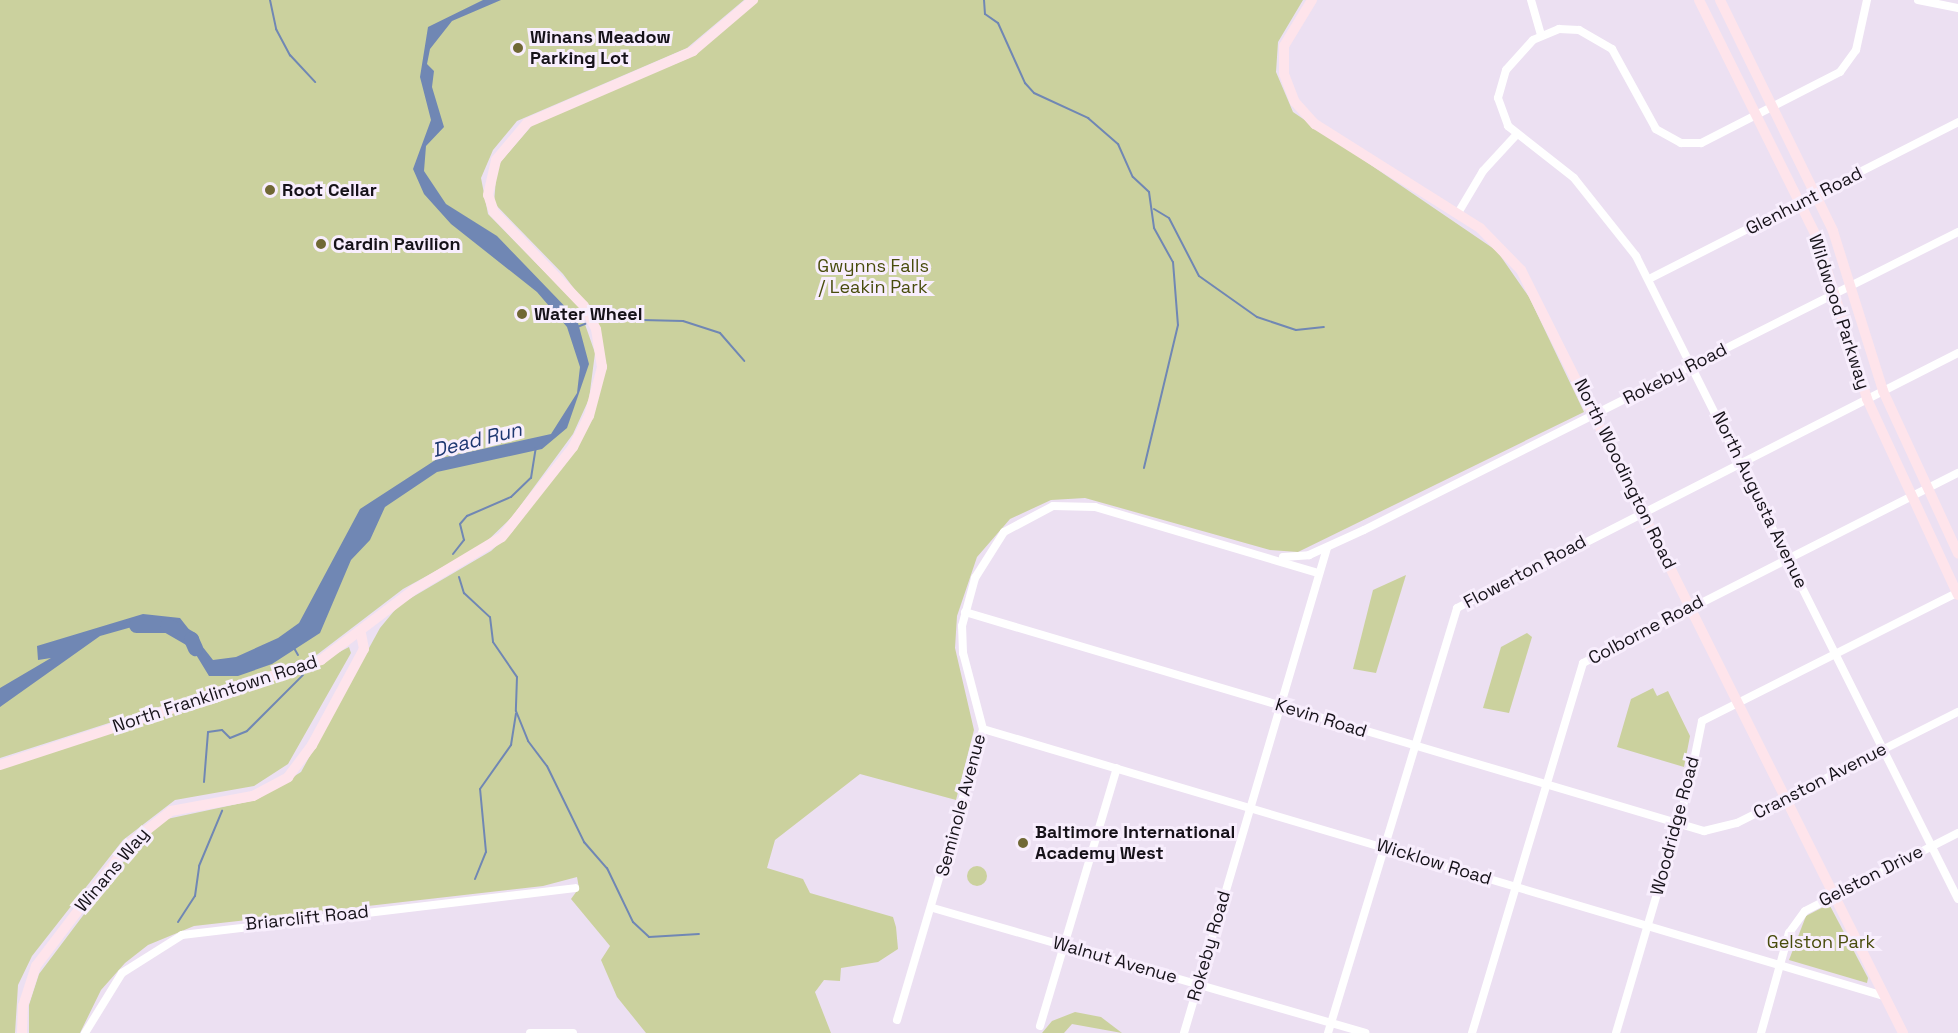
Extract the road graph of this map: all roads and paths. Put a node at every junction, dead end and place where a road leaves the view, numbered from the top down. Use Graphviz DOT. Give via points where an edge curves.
graph roads {
  1 [pos="753,0"];
  2 [pos="1312,0"];
  3 [pos="1531,0"];
  4 [pos="1699,0"];
  5 [pos="1720,0"];
  6 [pos="1867,0"];
  7 [pos="1918,0"];
  8 [pos="1958,8"];
  9 [pos="1541,35"];
  10 [pos="1773,107"];
  11 [pos="1757,115"];
  12 [pos="1958,122"];
  13 [pos="1517,134"];
  14 [pos="1816,194"];
  15 [pos="1801,202"];
  16 [pos="1458,213"];
  17 [pos="1958,232"];
  18 [pos="1649,279"];
  19 [pos="1851,286"];
  20 [pos="1834,295"];
  21 [pos="1958,353"];
  22 [pos="1692,365"];
  23 [pos="1883,391"];
  24 [pos="1867,399"];
  25 [pos="1595,414"];
  26 [pos="1741,462"];
  27 [pos="1958,473"];
  28 [pos="1926,489"];
  29 [pos="1910,497"];
  30 [pos="1643,511"];
  31 [pos="1327,548"];
  32 [pos="1958,553"];
  33 [pos="1272,557"];
  34 [pos="1788,558"];
  35 [pos="1318,573"];
  36 [pos="1958,593"];
  37 [pos="1690,606"];
  38 [pos="965,612"];
  39 [pos="359,636"];
  40 [pos="1836,653"];
  41 [pos="1738,702"];
  42 [pos="1280,706"];
  43 [pos="1958,712"];
  44 [pos="983,729"];
  45 [pos="1412,745"];
  46 [pos="1884,749"];
  47 [pos="0,765"];
  48 [pos="1117,768"];
  49 [pos="1545,785"];
  50 [pos="1786,798"];
  51 [pos="1250,808"];
  52 [pos="1678,824"];
  53 [pos="1958,833"];
  54 [pos="1931,846"];
  55 [pos="1382,847"];
  56 [pos="1515,886"];
  57 [pos="575,888"];
  58 [pos="1834,894"];
  59 [pos="1958,899"];
  60 [pos="933,908"];
  61 [pos="1648,926"];
  62 [pos="1065,946"];
  63 [pos="1780,965"];
  64 [pos="1198,984"];
  65 [pos="1884,996"];
  66 [pos="897,1020"];
  67 [pos="1331,1023"];
  68 [pos="1040,1026"];
  69 [pos="22,1033"];
  70 [pos="85,1033"];
  71 [pos="530,1033"];
  72 [pos="573,1033"];
  73 [pos="1184,1033"];
  74 [pos="1328,1033"];
  75 [pos="1365,1033"];
  76 [pos="1472,1033"];
  77 [pos="1616,1033"];
  78 [pos="1761,1033"];
  79 [pos="1903,1033"];
  1 -- 39 [label="street, North Franklintown Road" via="693,51 549,110 525,124 500,152 488,184 490,204 590,316 601,356 596,394 573,447 501,537 404,597"];
  2 -- 16 [label="street, North Woodington Road" via="1284,46 1284,75 1295,102 1315,124"];
  3 -- 9 [label="street"];
  4 -- 11 [label="street, Wildwood Parkway"];
  5 -- 10 [label="street, Wildwood Parkway"];
  6 -- 10 [label="street" via="1847,65"];
  7 -- 8 [label="street"];
  9 -- 11 [label="street" via="1570,29 1602,41 1617,57 1656,129 1672,140 1701,143"];
  9 -- 13 [label="street, North Augusta Avenue" via="1510,64 1498,88 1503,118"];
  10 -- 11 [label="street"];
  10 -- 14 [label="street, Wildwood Parkway"];
  11 -- 15 [label="street, Wildwood Parkway"];
  12 -- 14 [label="street, Glenhunt Road"];
  13 -- 16 [label="street" via="1483,171"];
  13 -- 18 [label="street, North Augusta Avenue" via="1592,196"];
  14 -- 15 [label="street, Glenhunt Road"];
  14 -- 19 [label="street, Wildwood Parkway"];
  15 -- 18 [label="street, Glenhunt Road"];
  15 -- 20 [label="street, Wildwood Parkway"];
  16 -- 25 [label="street, North Woodington Road" via="1521,270"];
  17 -- 19 [label="street, Rokeby Road"];
  18 -- 22 [label="street, North Augusta Avenue"];
  19 -- 20 [label="street, Rokeby Road"];
  19 -- 23 [label="street, Wildwood Parkway"];
  20 -- 22 [label="street, Rokeby Road"];
  20 -- 24 [label="street, Wildwood Parkway"];
  21 -- 23 [label="street, Flowerton Road"];
  22 -- 25 [label="street, Rokeby Road"];
  22 -- 26 [label="street, North Augusta Avenue"];
  23 -- 24 [label="street, Flowerton Road"];
  23 -- 28 [label="street, Wildwood Parkway"];
  24 -- 26 [label="street, Flowerton Road"];
  24 -- 29 [label="street, Wildwood Parkway"];
  25 -- 30 [label="street, North Woodington Road"];
  25 -- 31 [label="street, Rokeby Road"];
  26 -- 30 [label="street, Flowerton Road"];
  26 -- 34 [label="street, North Augusta Avenue"];
  27 -- 28 [label="street, Colborne Road"];
  28 -- 29 [label="street, Colborne Road"];
  28 -- 32 [label="street, Wildwood Parkway"];
  29 -- 34 [label="street, Colborne Road"];
  29 -- 36 [label="street, Wildwood Parkway"];
  30 -- 37 [label="street, North Woodington Road"];
  30 -- 45 [label="street, Flowerton Road" via="1457,608"];
  31 -- 33 [label="street, Rokeby Road" via="1299,558"];
  31 -- 35 [label="street, Rokeby Road"];
  33 -- 35 [label="street, Seminole Avenue"];
  33 -- 38 [label="street, Seminole Avenue" via="1095,507 1053,506 1015,523 994,543"];
  34 -- 37 [label="street, Colborne Road"];
  34 -- 40 [label="street, North Augusta Avenue"];
  35 -- 42 [label="street, Rokeby Road"];
  36 -- 40 [label="street, Woodridge Road"];
  37 -- 41 [label="street, North Woodington Road"];
  37 -- 49 [label="street, Colborne Road" via="1583,663"];
  38 -- 42 [label="street, Kevin Road"];
  38 -- 44 [label="street, Seminole Avenue" via="963,653"];
  39 -- 47 [label="street, North Franklintown Road" via="298,669"];
  39 -- 69 [label="street, Winans Way" via="364,648 312,745 288,777 253,796 171,811 128,845 36,966 23,1006"];
  40 -- 41 [label="street, Woodridge Road"];
  40 -- 46 [label="street, North Augusta Avenue"];
  41 -- 50 [label="street, North Woodington Road"];
  41 -- 52 [label="street, Woodridge Road" via="1699,726"];
  42 -- 45 [label="street, Kevin Road"];
  42 -- 51 [label="street, Rokeby Road"];
  43 -- 46 [label="street, Cranston Avenue"];
  44 -- 48 [label="street, Wicklow Road"];
  44 -- 60 [label="street, Seminole Avenue"];
  45 -- 49 [label="street, Kevin Road"];
  45 -- 55 [label="street, Flowerton Road"];
  46 -- 50 [label="street, Cranston Avenue"];
  46 -- 54 [label="street, North Augusta Avenue"];
  48 -- 51 [label="street, Wicklow Road"];
  48 -- 62 [label="street"];
  49 -- 52 [label="street, Kevin Road"];
  49 -- 56 [label="street, Colborne Road"];
  50 -- 52 [label="street, Cranston Avenue" via="1713,830"];
  50 -- 58 [label="street, North Woodington Road"];
  51 -- 55 [label="street, Wicklow Road"];
  51 -- 64 [label="street, Rokeby Road"];
  52 -- 61 [label="street, Woodridge Road"];
  53 -- 54 [label="street, Gelston Drive"];
  54 -- 58 [label="street, Gelston Drive"];
  54 -- 59 [label="street, North Augusta Avenue"];
  55 -- 56 [label="street, Wicklow Road"];
  55 -- 67 [label="street, Flowerton Road"];
  56 -- 61 [label="street, Wicklow Road"];
  56 -- 76 [label="street, Colborne Road"];
  57 -- 70 [label="street, Briarclift Road" via="182,935 122,973"];
  58 -- 63 [label="street, Gelston Drive" via="1800,916"];
  58 -- 65 [label="street, North Woodington Road"];
  60 -- 62 [label="street, Walnut Avenue"];
  60 -- 66 [label="street, Seminole Avenue"];
  61 -- 63 [label="street, Wicklow Road"];
  61 -- 77 [label="street, Woodridge Road"];
  62 -- 64 [label="street, Walnut Avenue"];
  62 -- 68 [label="street"];
  63 -- 65 [label="street, Wicklow Road"];
  63 -- 78 [label="street, Gelston Drive"];
  64 -- 67 [label="street, Walnut Avenue"];
  64 -- 73 [label="street, Rokeby Road"];
  65 -- 79 [label="street, North Woodington Road"];
  67 -- 74 [label="street, Flowerton Road"];
  67 -- 75 [label="street, Walnut Avenue"];
  71 -- 72 [label="street"];
}
